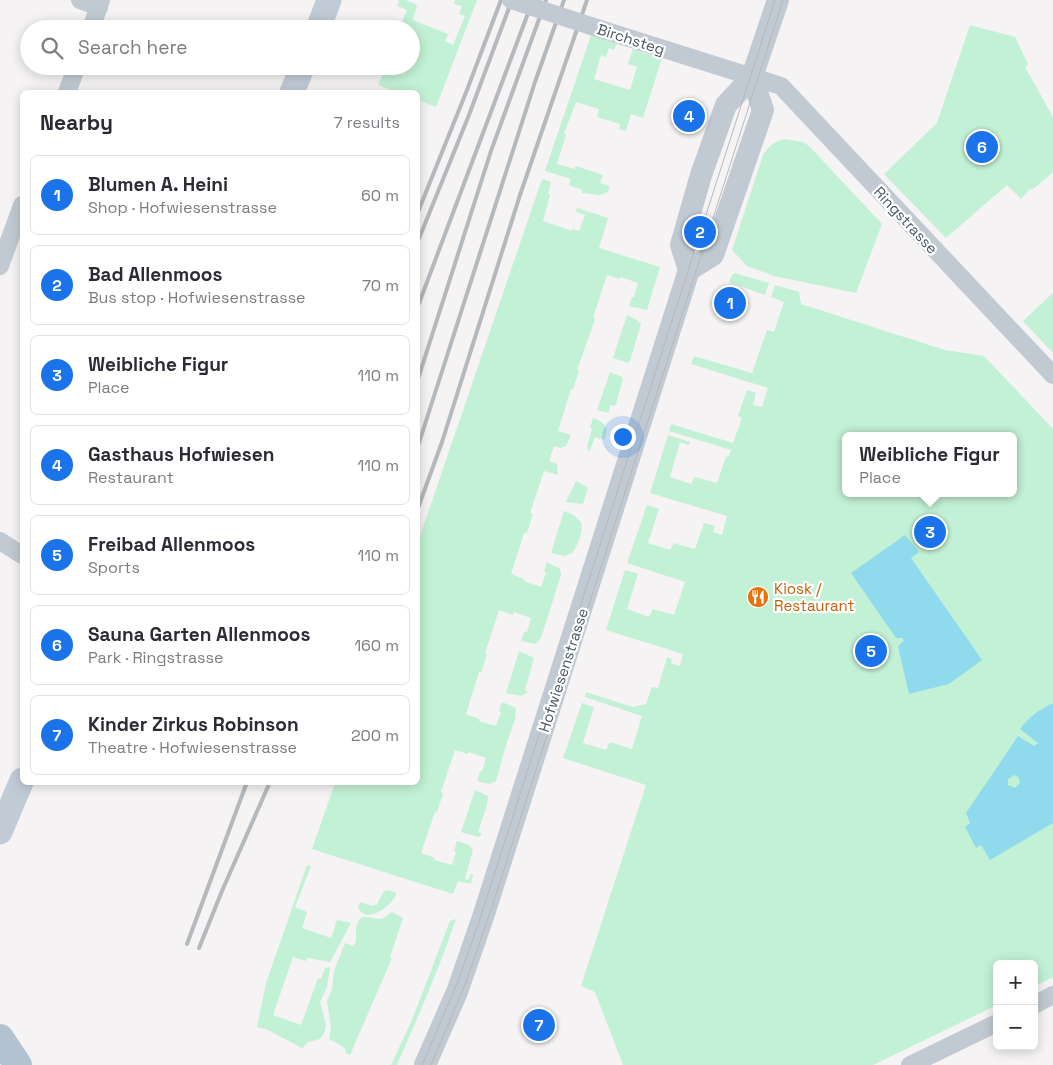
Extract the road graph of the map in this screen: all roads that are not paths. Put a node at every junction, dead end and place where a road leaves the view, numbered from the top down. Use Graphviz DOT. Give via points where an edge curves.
graph roads {
  1 [pos="80,0"];
  2 [pos="329,0"];
  3 [pos="511,0"];
  4 [pos="778,0"];
  5 [pos="100,3"];
  6 [pos="94,20"];
  7 [pos="321,20"];
  8 [pos="74,75"];
  9 [pos="299,75"];
  10 [pos="752,77"];
  11 [pos="68,90"];
  12 [pos="293,90"];
  13 [pos="20,211"];
  14 [pos="0,266"];
  15 [pos="689,270"];
  16 [pos="1053,375"];
  17 [pos="0,541"];
  18 [pos="20,554"];
  19 [pos="20,785"];
  20 [pos="0,832"];
  21 [pos="1053,995"];
  22 [pos="1038,1002"];
  23 [pos="993,1025"];
  24 [pos="0,1038"];
  25 [pos="18,1065"];
  26 [pos="424,1065"];
  27 [pos="910,1065"];
  1 -- 5 [label="street"];
  2 -- 7 [label="main road"];
  3 -- 10 [label="street, Birchsteg, bridge"];
  4 -- 10 [label="street"];
  5 -- 6 [label="street"];
  8 -- 11 [label="street"];
  9 -- 12 [label="main road"];
  10 -- 15 [label="street" via="726,105 701,175 681,245"];
  10 -- 15 [label="street" via="763,110 713,255"];
  10 -- 16 [label="street, Ringstrasse" via="781,86"];
  13 -- 14 [label="street"];
  15 -- 26 [label="street, Hofwiesenstrasse" via="484,914 457,992"];
  17 -- 18 [label="street"];
  19 -- 20 [label="main road"];
  21 -- 22 [label="street"];
  23 -- 27 [label="street"];
  24 -- 25 [label="main road"];
}
